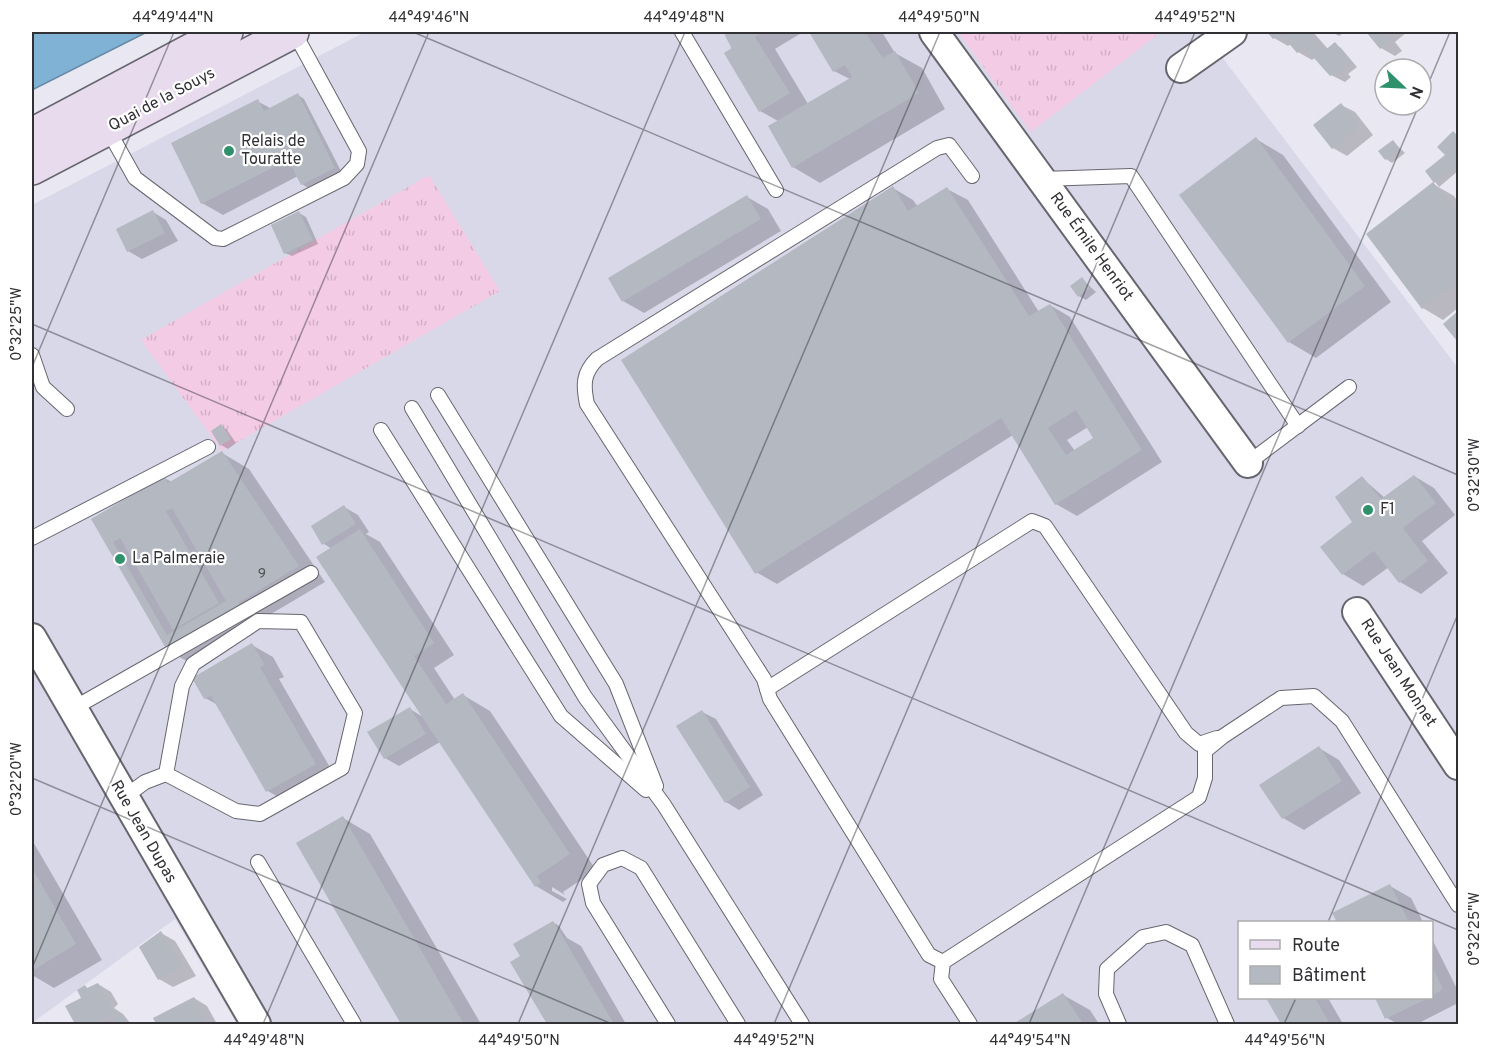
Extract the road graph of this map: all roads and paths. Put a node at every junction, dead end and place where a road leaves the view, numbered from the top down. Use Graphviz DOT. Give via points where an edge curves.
graph roads {
  1 [pos="226,32"];
  2 [pos="293,32"];
  3 [pos="682,32"];
  4 [pos="934,32"];
  5 [pos="1232,32"];
  6 [pos="1181,68"];
  7 [pos="100,115"];
  8 [pos="32,135"];
  9 [pos="32,168"];
  10 [pos="972,176"];
  11 [pos="1042,179"];
  12 [pos="776,190"];
  13 [pos="32,355"];
  14 [pos="1349,387"];
  15 [pos="438,395"];
  16 [pos="412,408"];
  17 [pos="67,409"];
  18 [pos="1298,426"];
  19 [pos="381,430"];
  20 [pos="208,447"];
  21 [pos="1248,463"];
  22 [pos="32,538"];
  23 [pos="310,573"];
  24 [pos="1357,612"];
  25 [pos="32,638"];
  26 [pos="767,689"];
  27 [pos="74,708"];
  28 [pos="1222,737"];
  29 [pos="1458,765"];
  30 [pos="166,774"];
  31 [pos="123,798"];
  32 [pos="664,805"];
  33 [pos="258,862"];
  34 [pos="1458,905"];
  35 [pos="943,962"];
  36 [pos="256,1024"];
  37 [pos="354,1024"];
  38 [pos="668,1024"];
  39 [pos="738,1024"];
  40 [pos="802,1024"];
  41 [pos="970,1024"];
  42 [pos="1119,1024"];
  43 [pos="1227,1024"];
  1 -- 7 [label="main road, Quai de la Souys"];
  2 -- 7 [label="main road, Quai de la Souys"];
  2 -- 7 [label="lane" via="359,151 357,164 344,178 223,239 214,238 135,178"];
  3 -- 12 [label="lane"];
  4 -- 11 [label="street, Rue Émile Henriot"];
  5 -- 6 [label="street"];
  7 -- 8 [label="main road, Quai de la Souys"];
  7 -- 9 [label="main road, Quai de la Souys"];
  10 -- 26 [label="lane" via="949,145 937,148 597,359 587,369 587,404"];
  11 -- 18 [label="lane" via="1131,176"];
  11 -- 21 [label="street, Rue Émile Henriot"];
  13 -- 17 [label="lane" via="44,387"];
  14 -- 18 [label="lane"];
  15 -- 32 [label="lane" via="616,684"];
  16 -- 32 [label="lane" via="585,697"];
  18 -- 21 [label="lane"];
  19 -- 32 [label="lane" via="561,716"];
  20 -- 22 [label="lane"];
  23 -- 27 [label="lane"];
  24 -- 29 [label="street, Rue Jean Monnet"];
  25 -- 27 [label="street, Rue Jean Dupas"];
  26 -- 28 [label="lane" via="1032,521 1045,526 1186,733 1199,744"];
  26 -- 35 [label="lane" via="929,955"];
  27 -- 31 [label="street, Rue Jean Dupas"];
  28 -- 34 [label="lane" via="1281,698 1314,696 1342,721"];
  28 -- 35 [label="lane" via="1205,751 1205,778 1199,797"];
  30 -- 30 [label="lane" via="236,811 260,814 342,768 355,713 301,622 258,621 193,664 182,686"];
  30 -- 31 [label="lane" via="145,782"];
  31 -- 36 [label="street, Rue Jean Dupas"];
  32 -- 40 [label="lane"];
  33 -- 37 [label="lane"];
  35 -- 41 [label="lane" via="941,979"];
  38 -- 39 [label="lane" via="593,903 589,884 603,865 622,858 641,868"];
  42 -- 43 [label="lane" via="1106,994 1107,969 1143,937 1166,932 1192,945"];
}
